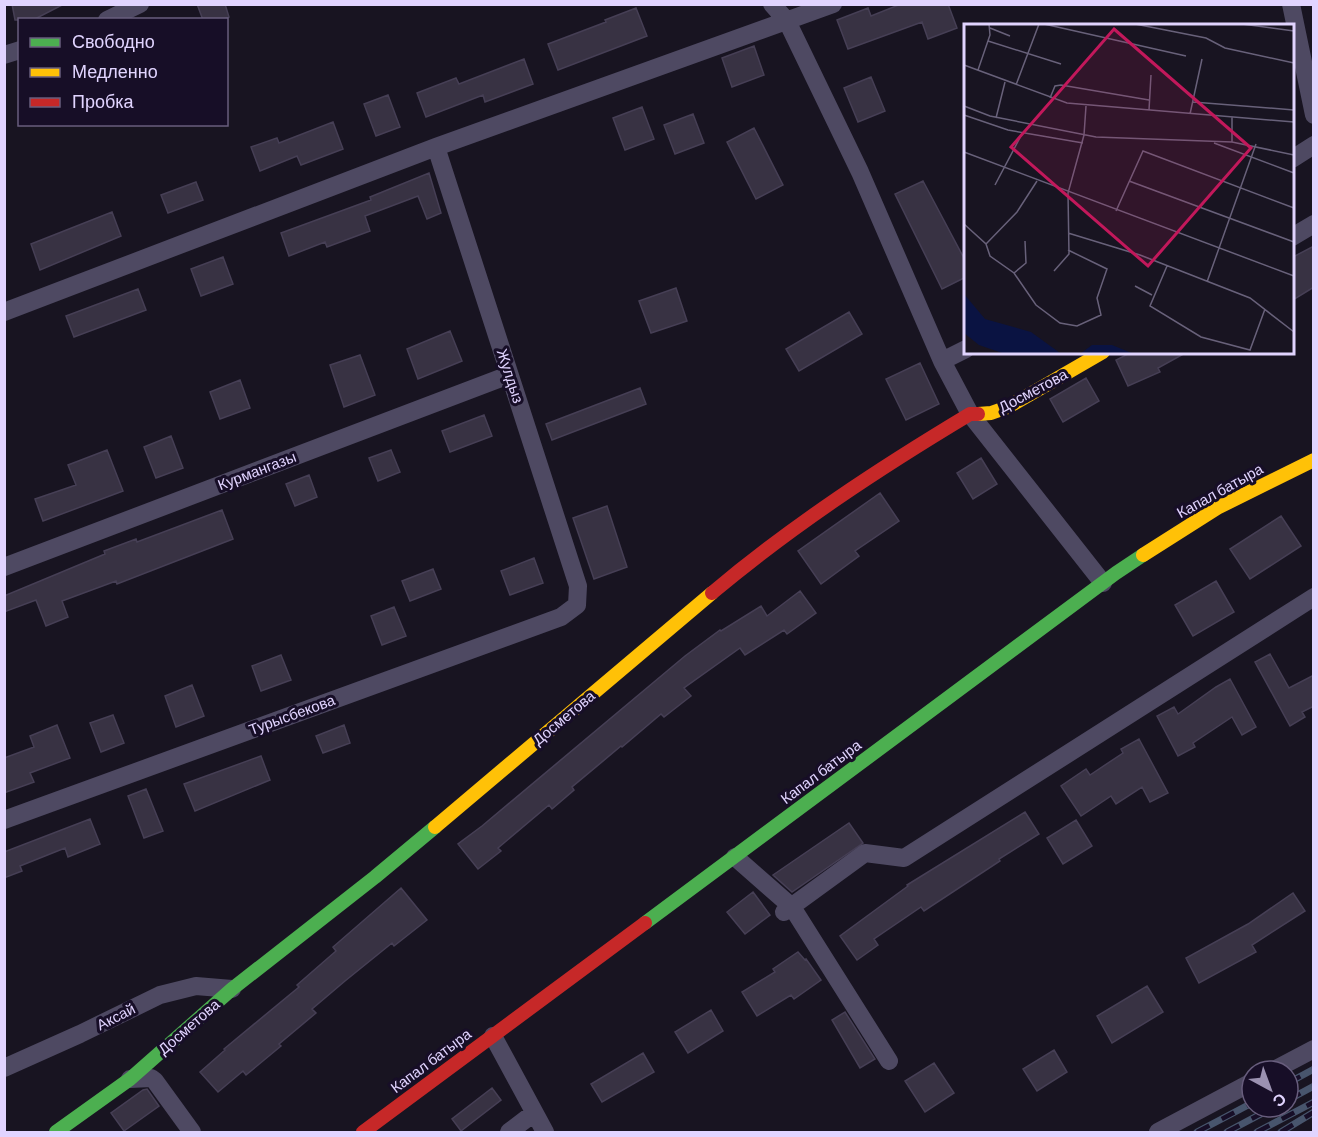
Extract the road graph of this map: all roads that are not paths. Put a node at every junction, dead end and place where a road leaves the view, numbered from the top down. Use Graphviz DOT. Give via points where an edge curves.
graph roads {
  1 [pos="140,4"];
  2 [pos="772,4"];
  3 [pos="833,4"];
  4 [pos="1291,4"];
  5 [pos="111,18"];
  6 [pos="786,21"];
  7 [pos="1314,115"];
  8 [pos="1314,145"];
  9 [pos="436,147"];
  10 [pos="1294,158"];
  11 [pos="1314,224"];
  12 [pos="1294,236"];
  13 [pos="4,312"];
  14 [pos="964,350"];
  15 [pos="1100,354"];
  16 [pos="942,361"];
  17 [pos="509,375"];
  18 [pos="970,414"];
  19 [pos="1314,460"];
  20 [pos="4,567"];
  21 [pos="1103,583"];
  22 [pos="1314,597"];
  23 [pos="577,605"];
  24 [pos="4,820"];
  25 [pos="735,857"];
  26 [pos="788,910"];
  27 [pos="232,989"];
  28 [pos="493,1036"];
  29 [pos="1314,1049"];
  30 [pos="1295,1059"];
  31 [pos="889,1061"];
  32 [pos="4,1068"];
  33 [pos="130,1079"];
  34 [pos="1240,1088"];
  35 [pos="534,1113"];
  36 [pos="56,1132"];
  37 [pos="192,1132"];
  38 [pos="363,1132"];
  39 [pos="509,1132"];
  40 [pos="545,1132"];
  41 [pos="1158,1132"];
  1 -- 5 [label="street"];
  2 -- 6 [label="street"];
  3 -- 6 [label="street"];
  4 -- 7 [label="street"];
  6 -- 9 [label="street"];
  6 -- 16 [label="street" via="860,172"];
  8 -- 10 [label="street"];
  9 -- 13 [label="street"];
  9 -- 17 [label="street, Жулдыз"];
  11 -- 12 [label="street"];
  14 -- 16 [label="street"];
  15 -- 18 [label="street, Досметова" via="1008,407 992,413"];
  16 -- 18 [label="street"];
  17 -- 20 [label="street, Курмангазы"];
  17 -- 23 [label="street, Жулдыз" via="578,586"];
  18 -- 21 [label="street"];
  18 -- 27 [label="street, Досметова" via="879,470 752,559 375,877"];
  19 -- 21 [label="street, Капал батыра" via="1216,508"];
  21 -- 25 [label="street, Капал батыра"];
  22 -- 26 [label="street" via="904,858 865,853"];
  23 -- 24 [label="street, Турысбекова" via="561,617"];
  25 -- 26 [label="street"];
  25 -- 28 [label="street, Капал батыра"];
  26 -- 31 [label="street"];
  27 -- 32 [label="street, Аксай" via="196,986 160,995"];
  27 -- 33 [label="street, Досметова"];
  28 -- 35 [label="street"];
  28 -- 38 [label="street, Капал батыра"];
  29 -- 30 [label="street"];
  33 -- 36 [label="street, Досметова"];
  33 -- 37 [label="street" via="155,1081"];
  34 -- 41 [label="street"];
  35 -- 39 [label="street"];
  35 -- 40 [label="street"];
}
